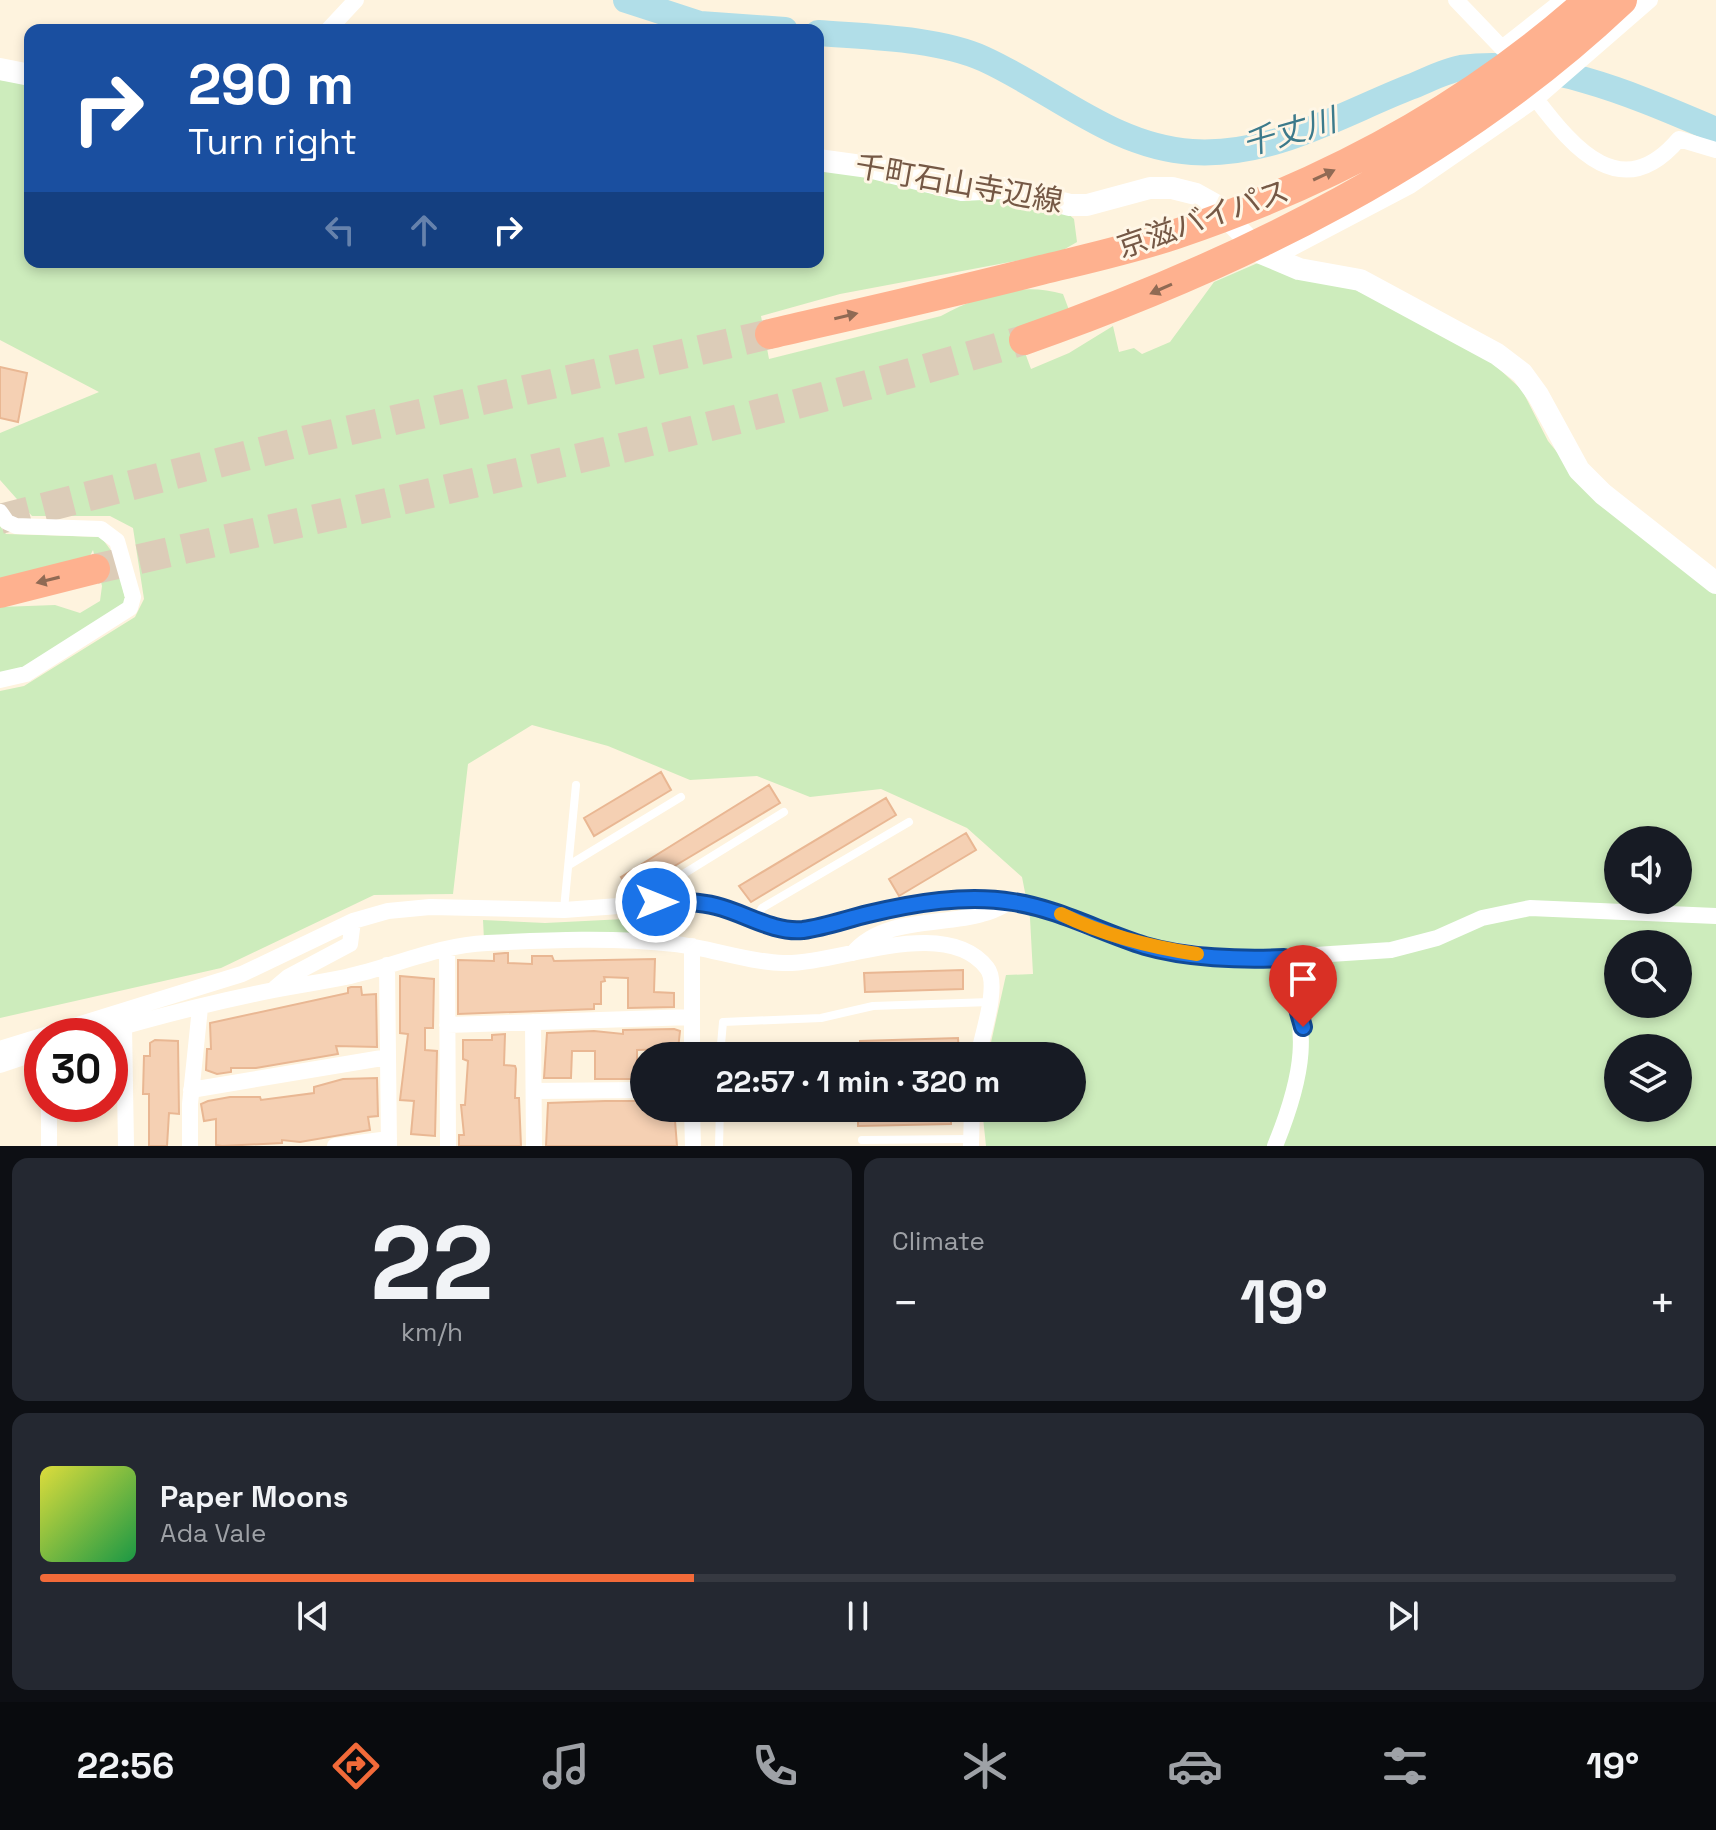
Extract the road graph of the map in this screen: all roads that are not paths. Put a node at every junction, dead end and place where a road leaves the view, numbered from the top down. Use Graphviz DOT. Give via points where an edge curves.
graph roads {
  1 [pos="356,0"];
  2 [pos="1456,0"];
  3 [pos="1563,0"];
  4 [pos="1589,0"];
  5 [pos="1622,0"];
  6 [pos="1650,0"];
  7 [pos="334,24"];
  8 [pos="1533,26"];
  9 [pos="1572,68"];
  10 [pos="0,69"];
  11 [pos="24,74"];
  12 [pos="1539,97"];
  13 [pos="1716,150"];
  14 [pos="824,161"];
  15 [pos="1278,261"];
  16 [pos="770,334"];
  17 [pos="1024,340"];
  18 [pos="0,512"];
  19 [pos="95,569"];
  20 [pos="1716,583"];
  21 [pos="0,593"];
  22 [pos="0,680"];
  23 [pos="576,785"];
  24 [pos="681,797"];
  25 [pos="784,812"];
  26 [pos="909,822"];
  27 [pos="569,865"];
  28 [pos="1012,901"];
  29 [pos="656,902"];
  30 [pos="564,910"];
  31 [pos="1716,916"];
  32 [pos="756,920"];
  33 [pos="353,921"];
  34 [pos="692,946"];
  35 [pos="447,949"];
  36 [pos="852,954"];
  37 [pos="1284,958"];
  38 [pos="387,965"];
  39 [pos="273,990"];
  40 [pos="990,1002"];
  41 [pos="200,1008"];
  42 [pos="692,1017"];
  43 [pos="533,1022"];
  44 [pos="128,1025"];
  45 [pos="447,1025"];
  46 [pos="692,1042"];
  47 [pos="721,1042"];
  48 [pos="981,1042"];
  49 [pos="0,1049"];
  50 [pos="24,1057"];
  51 [pos="388,1057"];
  52 [pos="0,1065"];
  53 [pos="191,1090"];
  54 [pos="630,1090"];
  55 [pos="534,1091"];
  56 [pos="49,1122"];
  57 [pos="126,1122"];
  58 [pos="692,1122"];
  59 [pos="720,1122"];
  60 [pos="971,1122"];
  61 [pos="862,1140"];
  62 [pos="970,1142"];
  63 [pos="389,1143"];
  64 [pos="49,1146"];
  65 [pos="126,1146"];
  66 [pos="190,1146"];
  67 [pos="335,1146"];
  68 [pos="448,1146"];
  69 [pos="534,1146"];
  70 [pos="693,1146"];
  71 [pos="719,1146"];
  72 [pos="1275,1146"];
  1 -- 7 [label="street"];
  2 -- 8 [label="street" via="1502,48"];
  3 -- 8 [label="street"];
  16 -- 4 [label="highway, 京滋バイパス, one-way" via="1173,235 1298,186 1406,132 1488,79"];
  5 -- 17 [label="highway, 京滋バイパス, one-way" via="1555,60 1351,197 1150,294"];
  6 -- 9 [label="street"];
  8 -- 9 [label="street"];
  9 -- 12 [label="street"];
  10 -- 11 [label="main road"];
  12 -- 13 [label="street" via="1583,155 1616,169 1643,167 1665,156 1679,139"];
  12 -- 15 [label="street" via="1410,186 1290,249"];
  14 -- 15 [label="main road, 千町石山寺辺線" via="962,190 1003,188 1070,205 1172,188 1214,204 1261,253"];
  15 -- 20 [label="main road, 千町石山寺辺線" via="1360,280 1497,354 1522,373 1538,395 1587,478"];
  18 -- 22 [label="street" via="16,526 101,529 111,534 133,597 130,608 116,620 26,674"];
  19 -- 21 [label="highway, one-way"];
  23 -- 27 [label="lane"];
  24 -- 27 [label="lane"];
  25 -- 29 [label="lane" via="659,889"];
  26 -- 32 [label="lane" via="762,908"];
  27 -- 30 [label="lane"];
  28 -- 32 [label="street" via="973,899 887,909 804,930"];
  28 -- 36 [label="street" via="980,915 881,934 862,942"];
  28 -- 37 [label="street" via="1053,910 1149,947 1241,960"];
  29 -- 30 [label="street"];
  29 -- 32 [label="street" via="714,905"];
  30 -- 33 [label="street" via="430,907"];
  31 -- 37 [label="street" via="1530,908 1482,918 1414,945"];
  33 -- 39 [label="street" via="350,944"];
  33 -- 49 [label="street" via="242,974"];
  34 -- 35 [label="street" via="602,941 483,943"];
  34 -- 36 [label="street" via="783,963"];
  34 -- 42 [label="street"];
  35 -- 38 [label="street"];
  35 -- 45 [label="street"];
  36 -- 40 [label="street" via="909,944 955,948 989,969"];
  37 -- 72 [label="street" via="1299,1005 1303,1040"];
  38 -- 39 [label="street"];
  38 -- 51 [label="street"];
  39 -- 41 [label="street"];
  40 -- 47 [label="lane" via="873,1006 821,1018 723,1022"];
  40 -- 48 [label="street"];
  41 -- 44 [label="street"];
  41 -- 53 [label="street"];
  42 -- 43 [label="street"];
  42 -- 46 [label="street"];
  43 -- 45 [label="street"];
  43 -- 55 [label="street"];
  45 -- 68 [label="street"];
  50 -- 52 [label="street"];
  51 -- 53 [label="street"];
  51 -- 63 [label="street"];
  53 -- 66 [label="street"];
  54 -- 55 [label="street"];
  55 -- 69 [label="street"];
  56 -- 64 [label="street"];
  57 -- 65 [label="street"];
  58 -- 70 [label="street"];
  59 -- 71 [label="lane"];
  60 -- 62 [label="street"];
  61 -- 62 [label="lane"];
  63 -- 67 [label="street"];
}
